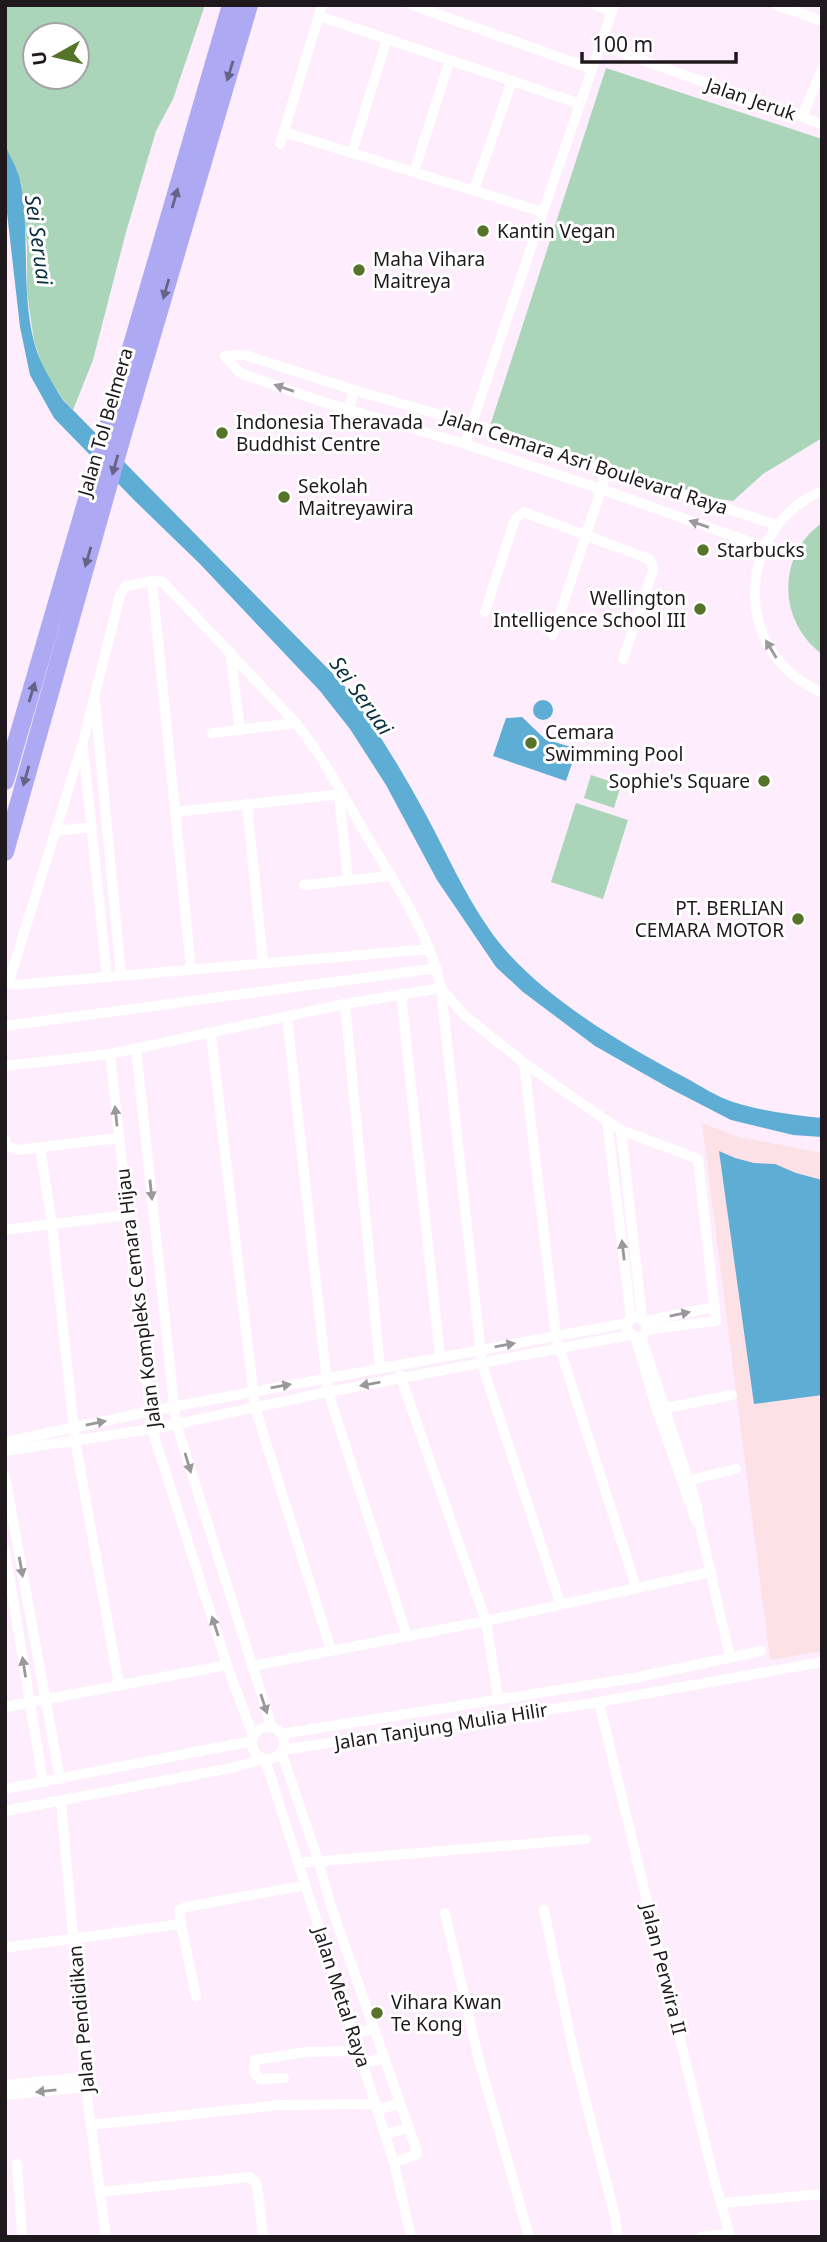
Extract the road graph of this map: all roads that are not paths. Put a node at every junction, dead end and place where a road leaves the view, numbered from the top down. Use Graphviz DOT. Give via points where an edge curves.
graph roads {
  1 [pos="231,5"];
  2 [pos="249,5"];
  3 [pos="322,5"];
  4 [pos="412,5"];
  5 [pos="595,5"];
  6 [pos="776,5"];
  7 [pos="613,8"];
  8 [pos="319,16"];
  9 [pos="822,21"];
  10 [pos="387,39"];
  11 [pos="600,46"];
  12 [pos="450,60"];
  13 [pos="592,69"];
  14 [pos="822,69"];
  15 [pos="512,81"];
  16 [pos="580,104"];
  17 [pos="802,117"];
  18 [pos="822,124"];
  19 [pos="284,132"];
  20 [pos="280,144"];
  21 [pos="352,152"];
  22 [pos="414,172"];
  23 [pos="474,190"];
  24 [pos="543,212"];
  25 [pos="354,390"];
  26 [pos="349,410"];
  27 [pos="473,424"];
  28 [pos="115,433"];
  29 [pos="465,444"];
  30 [pos="608,468"];
  31 [pos="601,489"];
  32 [pos="822,491"];
  33 [pos="776,525"];
  34 [pos="587,535"];
  35 [pos="764,547"];
  36 [pos="152,581"];
  37 [pos="485,612"];
  38 [pos="553,635"];
  39 [pos="230,651"];
  40 [pos="623,659"];
  41 [pos="822,692"];
  42 [pos="94,694"];
  43 [pos="296,723"];
  44 [pos="240,730"];
  45 [pos="212,733"];
  46 [pos="83,742"];
  47 [pos="5,781"];
  48 [pos="341,795"];
  49 [pos="247,804"];
  50 [pos="175,812"];
  51 [pos="92,827"];
  52 [pos="55,831"];
  53 [pos="5,852"];
  54 [pos="390,876"];
  55 [pos="348,880"];
  56 [pos="304,885"];
  57 [pos="430,949"];
  58 [pos="263,962"];
  59 [pos="437,968"];
  60 [pos="191,969"];
  61 [pos="121,975"];
  62 [pos="107,976"];
  63 [pos="441,988"];
  64 [pos="401,994"];
  65 [pos="345,1004"];
  66 [pos="286,1017"];
  67 [pos="5,1026"];
  68 [pos="211,1034"];
  69 [pos="136,1049"];
  70 [pos="110,1055"];
  71 [pos="524,1063"];
  72 [pos="5,1066"];
  73 [pos="607,1121"];
  74 [pos="621,1130"];
  75 [pos="119,1138"];
  76 [pos="5,1139"];
  77 [pos="40,1147"];
  78 [pos="128,1214"];
  79 [pos="52,1224"];
  80 [pos="5,1230"];
  81 [pos="637,1327"];
  82 [pos="557,1341"];
  83 [pos="480,1350"];
  84 [pos="440,1357"];
  85 [pos="482,1364"];
  86 [pos="397,1365"];
  87 [pos="380,1368"];
  88 [pos="326,1378"];
  89 [pos="401,1378"];
  90 [pos="253,1392"];
  91 [pos="328,1392"];
  92 [pos="732,1395"];
  93 [pos="170,1407"];
  94 [pos="255,1407"];
  95 [pos="662,1409"];
  96 [pos="151,1411"];
  97 [pos="173,1424"];
  98 [pos="74,1427"];
  99 [pos="155,1428"];
  100 [pos="75,1440"];
  101 [pos="5,1448"];
  102 [pos="736,1469"];
  103 [pos="5,1476"];
  104 [pos="685,1481"];
  105 [pos="5,1550"];
  106 [pos="711,1572"];
  107 [pos="636,1587"];
  108 [pos="560,1603"];
  109 [pos="486,1620"];
  110 [pos="407,1636"];
  111 [pos="331,1650"];
  112 [pos="761,1651"];
  113 [pos="730,1657"];
  114 [pos="822,1662"];
  115 [pos="227,1665"];
  116 [pos="252,1667"];
  117 [pos="119,1685"];
  118 [pos="498,1698"];
  119 [pos="44,1700"];
  120 [pos="599,1702"];
  121 [pos="30,1703"];
  122 [pos="5,1707"];
  123 [pos="276,1731"];
  124 [pos="253,1739"];
  125 [pos="282,1752"];
  126 [pos="264,1759"];
  127 [pos="60,1779"];
  128 [pos="43,1782"];
  129 [pos="5,1790"];
  130 [pos="61,1801"];
  131 [pos="5,1811"];
  132 [pos="586,1839"];
  133 [pos="308,1862"];
  134 [pos="306,1885"];
  135 [pos="544,1910"];
  136 [pos="445,1913"];
  137 [pos="181,1924"];
  138 [pos="73,1940"];
  139 [pos="10,1947"];
  140 [pos="345,1948"];
  141 [pos="327,1950"];
  142 [pos="196,1996"];
  143 [pos="374,2029"];
  144 [pos="353,2032"];
  145 [pos="359,2051"];
  146 [pos="384,2058"];
  147 [pos="363,2063"];
  148 [pos="284,2078"];
  149 [pos="86,2082"];
  150 [pos="5,2085"];
  151 [pos="5,2095"];
  152 [pos="400,2104"];
  153 [pos="377,2107"];
  154 [pos="91,2125"];
  155 [pos="409,2128"];
  156 [pos="385,2134"];
  157 [pos="394,2163"];
  158 [pos="18,2164"];
  159 [pos="99,2192"];
  160 [pos="822,2194"];
  161 [pos="722,2203"];
  162 [pos="730,2235"];
  163 [pos="22,2237"];
  164 [pos="106,2237"];
  165 [pos="263,2237"];
  166 [pos="411,2237"];
  167 [pos="529,2237"];
  168 [pos="618,2237"];
  169 [pos="701,2237"];
  28 -- 1 [label="highway, Jalan Tol Belmera, one-way"];
  2 -- 28 [label="highway, Jalan Tol Belmera, one-way"];
  3 -- 8 [label="street"];
  4 -- 13 [label="street"];
  5 -- 7 [label="street"];
  6 -- 9 [label="street"];
  7 -- 11 [label="street"];
  8 -- 10 [label="street"];
  8 -- 19 [label="street"];
  10 -- 12 [label="street"];
  10 -- 21 [label="street"];
  11 -- 13 [label="street"];
  11 -- 17 [label="street, Jalan Jeruk"];
  12 -- 15 [label="street"];
  12 -- 22 [label="street"];
  13 -- 16 [label="street"];
  14 -- 17 [label="street"];
  15 -- 16 [label="street"];
  15 -- 23 [label="street"];
  16 -- 24 [label="street"];
  17 -- 18 [label="street, Jalan Jeruk"];
  19 -- 20 [label="street"];
  19 -- 21 [label="street"];
  21 -- 22 [label="street"];
  22 -- 23 [label="street"];
  23 -- 24 [label="street"];
  24 -- 27 [label="street"];
  25 -- 26 [label="street"];
  26 -- 25 [label="street, Jalan Cemara Asri Boulevard Raya, one-way" via="240,373 225,356 245,355"];
  25 -- 27 [label="street, Jalan Cemara Asri Boulevard Raya"];
  26 -- 29 [label="street, Jalan Cemara Asri Boulevard Raya"];
  27 -- 29 [label="street"];
  27 -- 30 [label="street, Jalan Cemara Asri Boulevard Raya"];
  47 -- 28 [label="highway, Jalan Tol Belmera, one-way" via="94,479"];
  28 -- 53 [label="highway, Jalan Tol Belmera, one-way" via="107,492"];
  29 -- 31 [label="street, Jalan Cemara Asri Boulevard Raya"];
  30 -- 31 [label="street"];
  30 -- 33 [label="street, Jalan Cemara Asri Boulevard Raya"];
  31 -- 34 [label="street"];
  35 -- 31 [label="street, Jalan Cemara Asri Boulevard Raya, one-way"];
  32 -- 33 [label="street" via="793,508"];
  33 -- 35 [label="street"];
  34 -- 37 [label="street" via="524,512 518,515"];
  34 -- 38 [label="street"];
  34 -- 40 [label="street" via="652,564"];
  41 -- 35 [label="street, one-way" via="789,672 762,633 754,581"];
  36 -- 39 [label="street" via="163,582"];
  36 -- 42 [label="street" via="123,589"];
  36 -- 50 [label="street"];
  39 -- 43 [label="street"];
  39 -- 44 [label="street"];
  42 -- 46 [label="street"];
  42 -- 61 [label="street"];
  43 -- 44 [label="street"];
  43 -- 48 [label="street"];
  44 -- 45 [label="street"];
  46 -- 51 [label="street"];
  46 -- 52 [label="street"];
  48 -- 49 [label="street"];
  48 -- 54 [label="street"];
  48 -- 55 [label="street"];
  49 -- 50 [label="street"];
  49 -- 58 [label="street"];
  50 -- 60 [label="street"];
  51 -- 52 [label="street"];
  51 -- 62 [label="street"];
  52 -- 62 [label="street" via="9,982"];
  54 -- 55 [label="street"];
  54 -- 57 [label="street"];
  55 -- 56 [label="street"];
  57 -- 58 [label="street"];
  57 -- 59 [label="street"];
  58 -- 60 [label="street"];
  59 -- 63 [label="street"];
  59 -- 67 [label="street"];
  60 -- 61 [label="street"];
  61 -- 62 [label="street"];
  63 -- 64 [label="street"];
  63 -- 71 [label="street" via="457,1009"];
  63 -- 83 [label="street"];
  64 -- 65 [label="street"];
  64 -- 84 [label="street"];
  65 -- 66 [label="street"];
  65 -- 87 [label="street"];
  66 -- 68 [label="street"];
  66 -- 88 [label="street"];
  68 -- 69 [label="street"];
  68 -- 90 [label="street"];
  69 -- 70 [label="street"];
  69 -- 93 [label="street, Jalan Kompleks Cemara Hijau, one-way"];
  70 -- 72 [label="street"];
  75 -- 70 [label="street, Jalan Kompleks Cemara Hijau, one-way"];
  71 -- 73 [label="street"];
  71 -- 82 [label="street"];
  73 -- 74 [label="street"];
  81 -- 73 [label="street, one-way"];
  74 -- 81 [label="street"];
  74 -- 81 [label="street" via="698,1159 715,1307 715,1322"];
  75 -- 77 [label="street"];
  75 -- 78 [label="street, Jalan Kompleks Cemara Hijau"];
  76 -- 77 [label="street" via="13,1150"];
  77 -- 79 [label="street"];
  78 -- 79 [label="street"];
  78 -- 96 [label="street, Jalan Kompleks Cemara Hijau"];
  79 -- 80 [label="street"];
  79 -- 98 [label="street"];
  81 -- 82 [label="street"];
  81 -- 95 [label="street"];
  83 -- 82 [label="street, one-way"];
  82 -- 85 [label="street"];
  82 -- 107 [label="street"];
  83 -- 84 [label="street"];
  83 -- 85 [label="street"];
  84 -- 86 [label="street"];
  85 -- 89 [label="street"];
  85 -- 108 [label="street"];
  86 -- 87 [label="street"];
  86 -- 89 [label="street"];
  87 -- 88 [label="street"];
  90 -- 88 [label="street, one-way"];
  88 -- 91 [label="street"];
  89 -- 91 [label="street, one-way"];
  89 -- 109 [label="street"];
  90 -- 93 [label="street"];
  90 -- 94 [label="street"];
  91 -- 94 [label="street"];
  91 -- 110 [label="street"];
  92 -- 95 [label="street"];
  93 -- 96 [label="street"];
  93 -- 97 [label="street, Jalan Kompleks Cemara Hijau"];
  94 -- 97 [label="street"];
  94 -- 111 [label="street"];
  95 -- 104 [label="street"];
  98 -- 96 [label="street, one-way"];
  96 -- 99 [label="street, Jalan Kompleks Cemara Hijau"];
  97 -- 99 [label="street"];
  97 -- 116 [label="street, Jalan Kompleks Cemara Hijau, one-way"];
  98 -- 100 [label="street"];
  98 -- 101 [label="street"];
  99 -- 100 [label="street"];
  115 -- 99 [label="street, Jalan Kompleks Cemara Hijau, one-way"];
  100 -- 101 [label="street"];
  100 -- 117 [label="street"];
  102 -- 104 [label="street"];
  103 -- 119 [label="street, one-way"];
  104 -- 106 [label="street"];
  121 -- 105 [label="street, one-way"];
  106 -- 107 [label="street"];
  106 -- 113 [label="street"];
  107 -- 108 [label="street"];
  108 -- 109 [label="street"];
  109 -- 110 [label="street"];
  109 -- 118 [label="street"];
  110 -- 111 [label="street"];
  111 -- 116 [label="street"];
  112 -- 113 [label="street"];
  113 -- 118 [label="street" via="634,1678"];
  114 -- 120 [label="street, Jalan Tanjung Mulia Hilir"];
  115 -- 117 [label="street"];
  115 -- 124 [label="street, Jalan Kompleks Cemara Hijau"];
  116 -- 123 [label="street, Jalan Kompleks Cemara Hijau, one-way"];
  117 -- 119 [label="street"];
  118 -- 123 [label="street"];
  119 -- 121 [label="street"];
  119 -- 127 [label="street"];
  120 -- 125 [label="street, Jalan Tanjung Mulia Hilir"];
  120 -- 161 [label="street, Jalan Perwira II"];
  121 -- 122 [label="street"];
  121 -- 128 [label="street"];
  123 -- 124 [label="street" via="261,1728"];
  123 -- 125 [label="street" via="284,1745"];
  124 -- 126 [label="street" via="254,1752"];
  124 -- 127 [label="street"];
  125 -- 126 [label="street"];
  125 -- 133 [label="street"];
  126 -- 130 [label="street"];
  126 -- 133 [label="street, Jalan Metal Raya"];
  127 -- 128 [label="street"];
  128 -- 129 [label="street"];
  130 -- 131 [label="street"];
  130 -- 138 [label="street, Jalan Pendidikan"];
  132 -- 133 [label="street"];
  133 -- 134 [label="street, Jalan Metal Raya"];
  133 -- 140 [label="street"];
  134 -- 137 [label="street" via="186,1907 180,1910"];
  134 -- 141 [label="street, Jalan Metal Raya"];
  135 -- 168 [label="street"];
  136 -- 167 [label="street" via="478,2056"];
  137 -- 138 [label="street"];
  137 -- 142 [label="street"];
  138 -- 139 [label="street"];
  138 -- 149 [label="street, Jalan Pendidikan"];
  140 -- 141 [label="street"];
  140 -- 143 [label="street"];
  141 -- 144 [label="street, Jalan Metal Raya"];
  143 -- 144 [label="street"];
  143 -- 146 [label="street"];
  144 -- 145 [label="street, Jalan Metal Raya"];
  145 -- 147 [label="street, Jalan Metal Raya"];
  145 -- 148 [label="street" via="306,2052 254,2060 254,2072 260,2079"];
  146 -- 147 [label="street"];
  146 -- 152 [label="street"];
  147 -- 153 [label="street, Jalan Metal Raya"];
  149 -- 150 [label="street"];
  149 -- 151 [label="street, one-way"];
  149 -- 154 [label="street, Jalan Pendidikan"];
  152 -- 153 [label="street"];
  152 -- 155 [label="street"];
  153 -- 154 [label="street" via="279,2105"];
  153 -- 156 [label="street, Jalan Metal Raya"];
  154 -- 159 [label="street, Jalan Pendidikan"];
  155 -- 156 [label="street"];
  155 -- 157 [label="street" via="417,2154"];
  156 -- 157 [label="street, Jalan Metal Raya"];
  157 -- 166 [label="street, Jalan Metal Raya"];
  158 -- 163 [label="street"];
  159 -- 164 [label="street, Jalan Pendidikan"];
  159 -- 165 [label="street" via="250,2177 257,2184"];
  160 -- 161 [label="street"];
  161 -- 162 [label="street, Jalan Perwira II"];
  162 -- 169 [label="street"];
}
